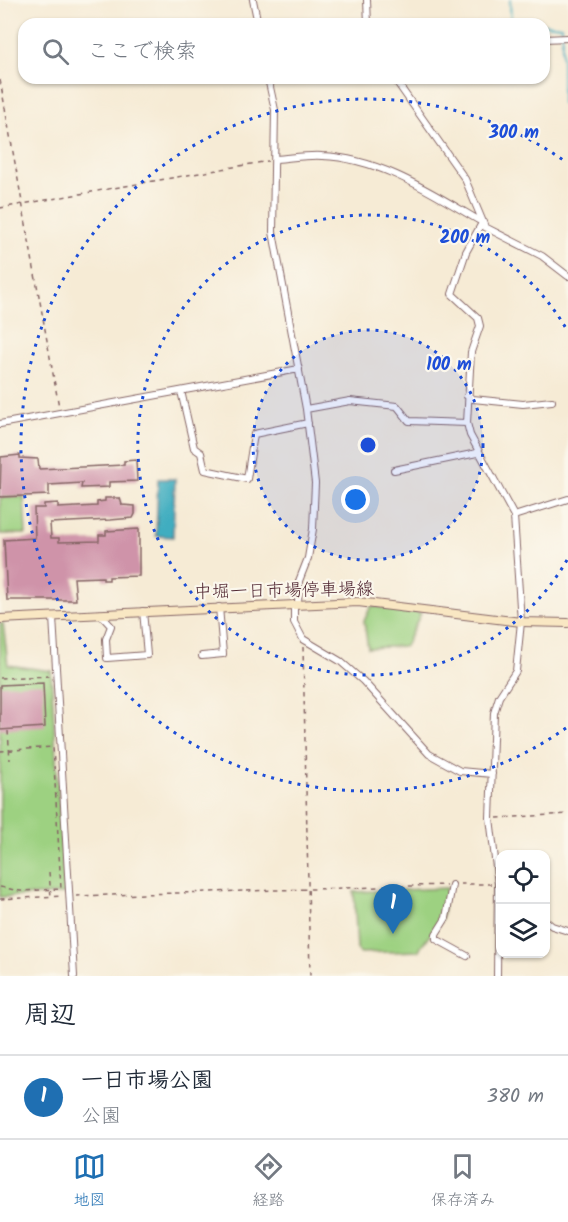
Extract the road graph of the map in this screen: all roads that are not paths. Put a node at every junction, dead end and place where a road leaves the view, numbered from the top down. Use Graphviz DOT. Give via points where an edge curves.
graph roads {
  1 [pos="253,0"];
  2 [pos="367,0"];
  3 [pos="257,18"];
  4 [pos="368,18"];
  5 [pos="568,38"];
  6 [pos="550,39"];
  7 [pos="269,84"];
  8 [pos="398,84"];
  9 [pos="276,159"];
  10 [pos="481,222"];
  11 [pos="568,276"];
  12 [pos="299,369"];
  13 [pos="181,391"];
  14 [pos="467,396"];
  15 [pos="552,401"];
  16 [pos="306,408"];
  17 [pos="308,423"];
  18 [pos="467,423"];
  19 [pos="0,424"];
  20 [pos="477,453"];
  21 [pos="394,470"];
  22 [pos="568,499"];
  23 [pos="514,516"];
  24 [pos="296,604"];
  25 [pos="219,607"];
  26 [pos="143,610"];
  27 [pos="100,613"];
  28 [pos="53,617"];
  29 [pos="0,619"];
  30 [pos="521,621"];
  31 [pos="568,623"];
  32 [pos="202,656"];
  33 [pos="492,774"];
  34 [pos="496,863"];
  35 [pos="452,885"];
  36 [pos="499,904"];
  37 [pos="550,923"];
  38 [pos="568,931"];
  39 [pos="467,956"];
  40 [pos="74,976"];
  41 [pos="497,976"];
  1 -- 3 [label="street"];
  2 -- 4 [label="street"];
  5 -- 6 [label="street"];
  7 -- 9 [label="street"];
  8 -- 10 [label="street" via="465,179"];
  9 -- 10 [label="street" via="322,156 358,162 420,185"];
  9 -- 12 [label="street" via="273,232"];
  10 -- 11 [label="street" via="542,256"];
  10 -- 14 [label="street" via="452,294 478,318 480,327 471,352"];
  12 -- 13 [label="street"];
  12 -- 16 [label="street"];
  13 -- 17 [label="street" via="194,448 201,453 205,470 247,479 254,434"];
  13 -- 19 [label="street"];
  14 -- 15 [label="street" via="523,404"];
  14 -- 18 [label="street"];
  16 -- 17 [label="street"];
  16 -- 18 [label="street" via="350,401 397,406 409,421"];
  17 -- 24 [label="street" via="315,483 313,529"];
  18 -- 20 [label="street"];
  20 -- 21 [label="street"];
  20 -- 23 [label="street"];
  22 -- 23 [label="street"];
  23 -- 30 [label="street"];
  24 -- 25 [label="main road, 中堀一日市場停車場線"];
  24 -- 30 [label="main road, 中堀一日市場停車場線" via="358,602"];
  24 -- 33 [label="street" via="294,622 303,639 348,668 429,754 460,771"];
  25 -- 26 [label="main road, 中堀一日市場停車場線"];
  25 -- 32 [label="street" via="223,654"];
  26 -- 27 [label="main road, 中堀一日市場停車場線"];
  26 -- 27 [label="street" via="147,655 107,658 106,639 111,626"];
  27 -- 28 [label="main road, 中堀一日市場停車場線"];
  28 -- 29 [label="main road, 中堀一日市場停車場線"];
  28 -- 40 [label="street" via="57,747"];
  30 -- 31 [label="main road, 中堀一日市場停車場線"];
  30 -- 33 [label="street" via="516,671 494,712"];
  33 -- 34 [label="street" via="490,818"];
  35 -- 39 [label="street" via="446,918 436,939"];
  36 -- 41 [label="street"];
  37 -- 38 [label="street"];
}
